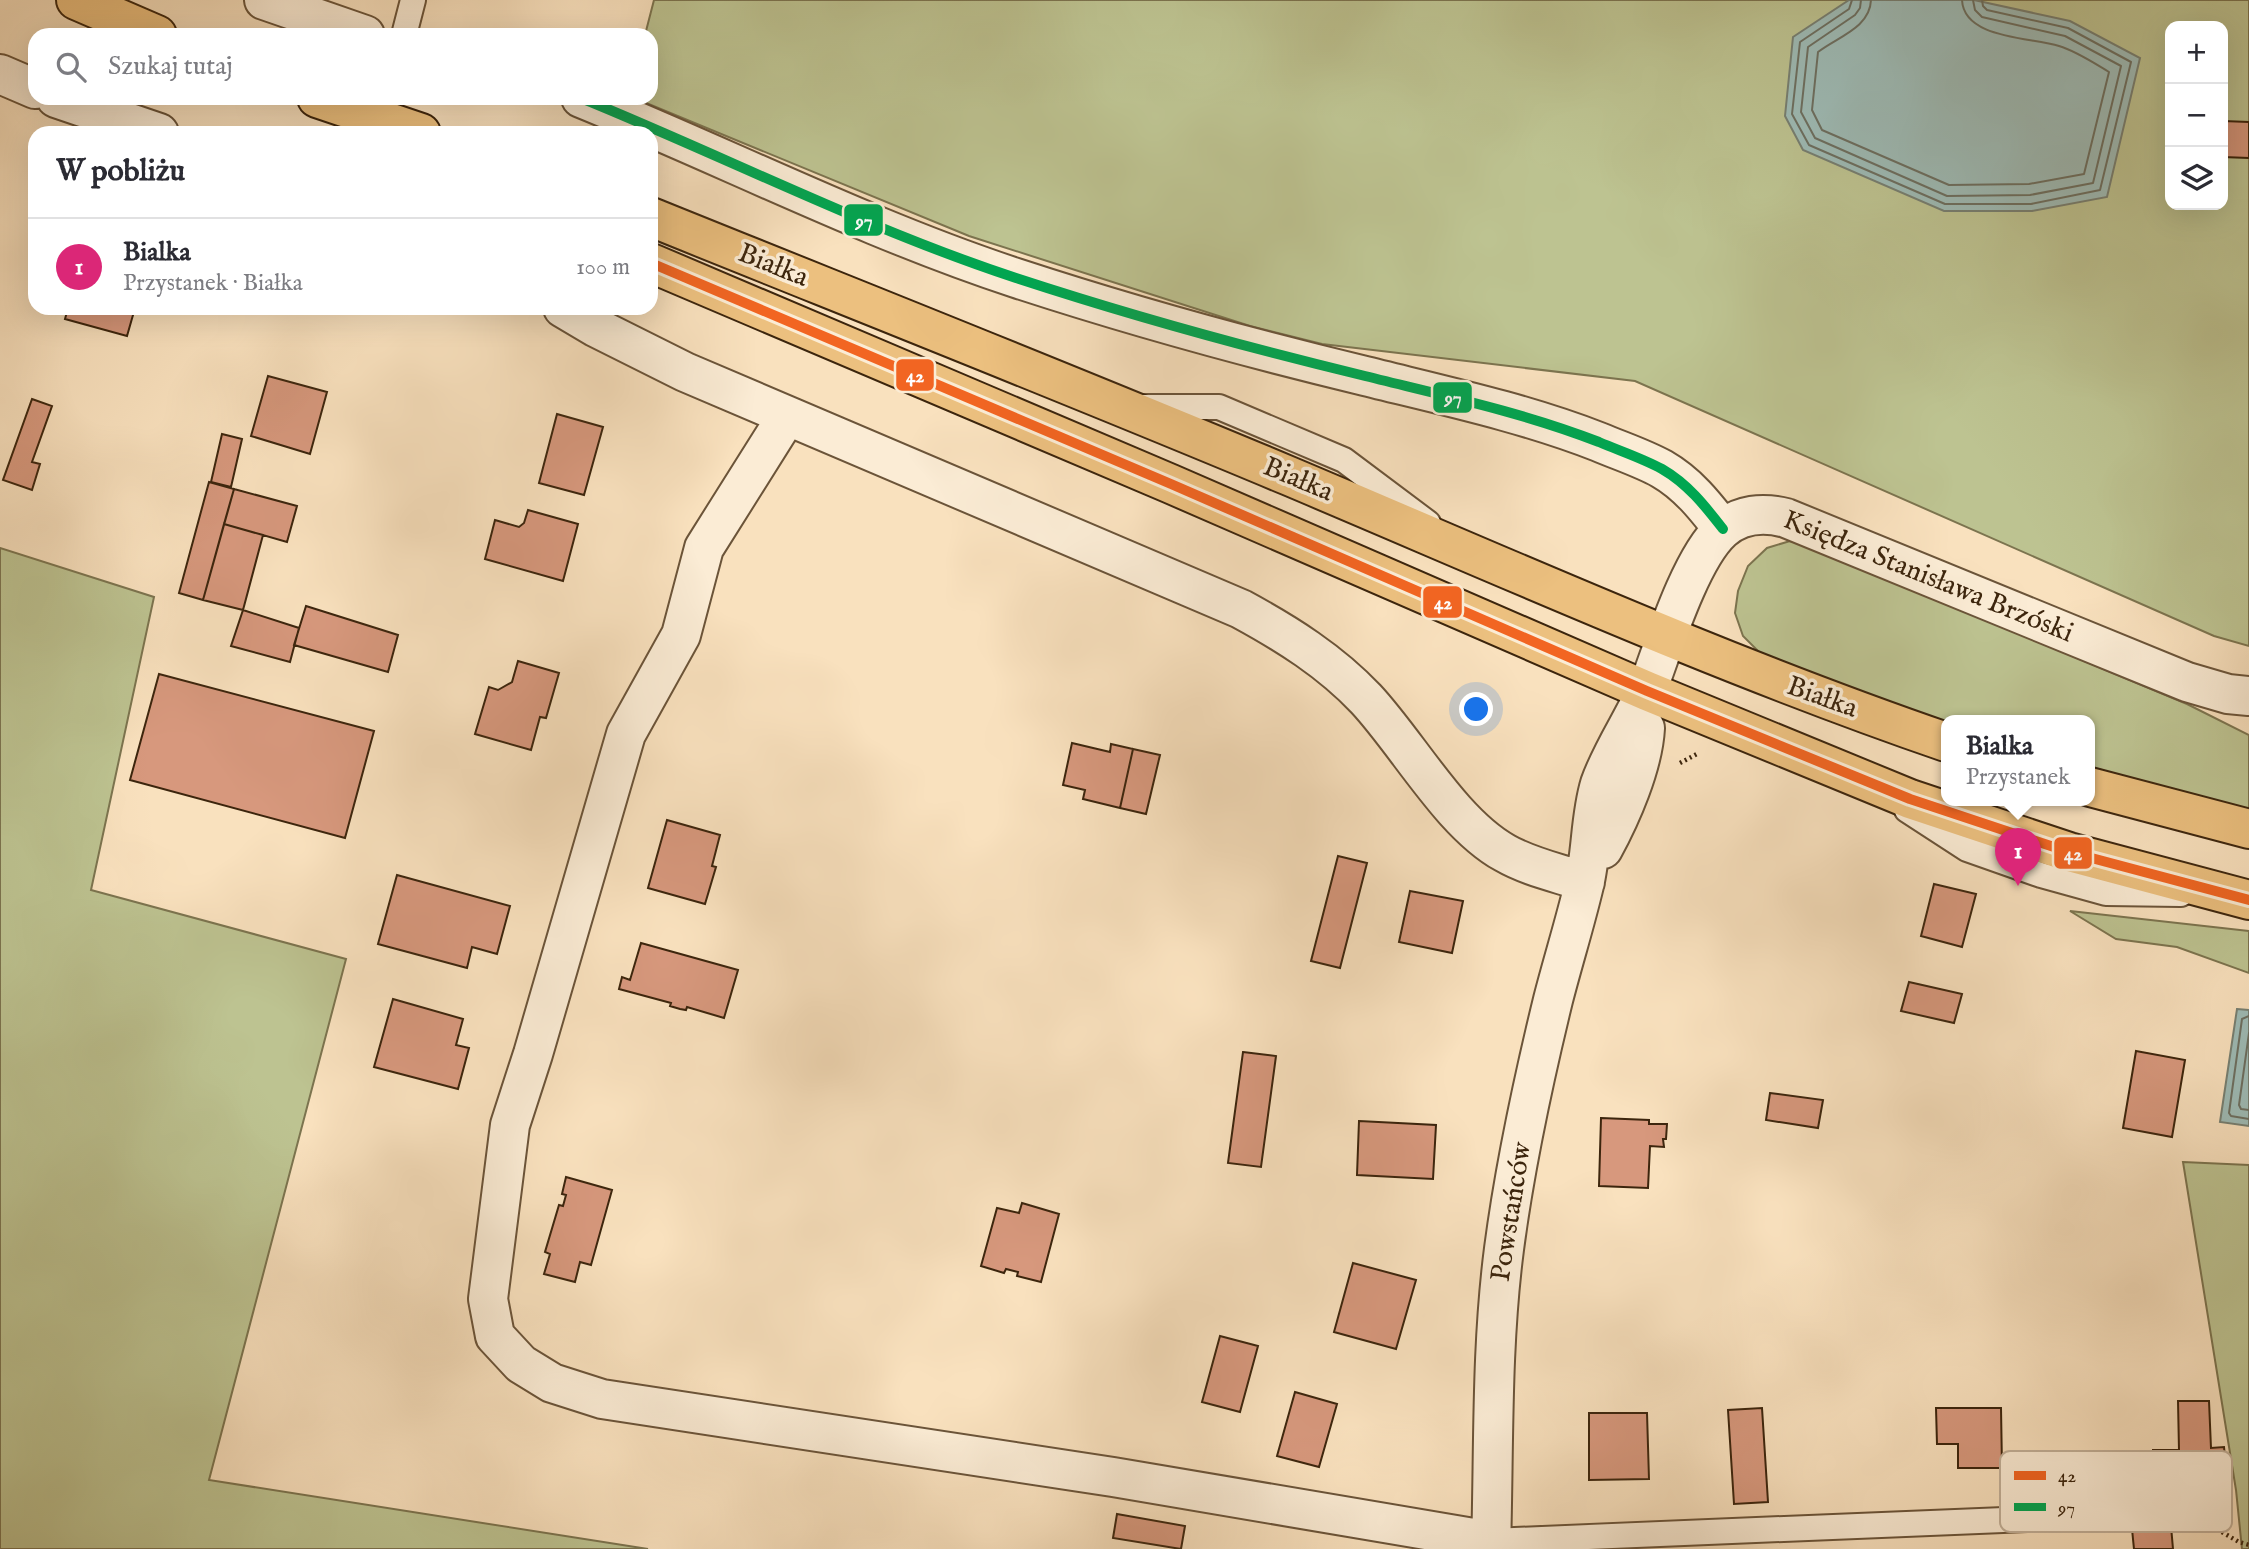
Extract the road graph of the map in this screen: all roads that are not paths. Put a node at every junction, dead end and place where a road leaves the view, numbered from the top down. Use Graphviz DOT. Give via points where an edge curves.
graph roads {
  1 [pos="76,0"];
  2 [pos="264,0"];
  3 [pos="414,0"];
  4 [pos="141,28"];
  5 [pos="345,28"];
  6 [pos="406,28"];
  7 [pos="0,74"];
  8 [pos="28,86"];
  9 [pos="75,105"];
  10 [pos="313,105"];
  11 [pos="338,105"];
  12 [pos="597,105"];
  13 [pos="133,126"];
  14 [pos="356,126"];
  15 [pos="400,126"];
  16 [pos="646,126"];
  17 [pos="658,131"];
  18 [pos="658,220"];
  19 [pos="658,266"];
  20 [pos="575,315"];
  21 [pos="787,415"];
  22 [pos="1723,529"];
  23 [pos="1666,637"];
  24 [pos="1647,691"];
  25 [pos="2249,696"];
  26 [pos="1941,740"];
  27 [pos="2095,788"];
  28 [pos="2249,829"];
  29 [pos="1585,882"];
  30 [pos="2237,897"];
  31 [pos="2000,1521"];
  32 [pos="1491,1545"];
  1 -- 4 [label="highway"];
  2 -- 5 [label="street"];
  3 -- 6 [label="lane"];
  7 -- 8 [label="street"];
  9 -- 13 [label="street"];
  10 -- 14 [label="highway"];
  11 -- 15 [label="highway"];
  12 -- 16 [label="street"];
  17 -- 22 [label="street" via="861,219 1016,278 1157,322 1478,404 1589,438 1682,483"];
  18 -- 23 [label="highway, Białka" via="1122,408"];
  19 -- 24 [label="highway, Białka"];
  20 -- 21 [label="street" via="673,366"];
  21 -- 29 [label="street" via="1241,609 1286,634 1336,670 1367,701 1457,812 1490,843 1506,854"];
  21 -- 32 [label="street" via="704,548 681,635 626,734 510,1125 488,1299 495,1336 521,1364 552,1383 602,1399 1113,1477"];
  22 -- 23 [label="street, Księdza Stanisława Brzóski" via="1695,568"];
  22 -- 25 [label="street, Księdza Stanisława Brzóski" via="1758,514 1786,518 2187,682"];
  23 -- 24 [label="street, Księdza Stanisława Brzóski"];
  23 -- 26 [label="highway, Białka"];
  24 -- 29 [label="street, Powstańców" via="1644,741 1628,795"];
  24 -- 30 [label="highway, Białka" via="1923,804 2018,836"];
  27 -- 28 [label="highway"];
  29 -- 32 [label="street, Powstańców" via="1534,1086 1504,1251 1493,1377"];
  31 -- 32 [label="lane"];
}
